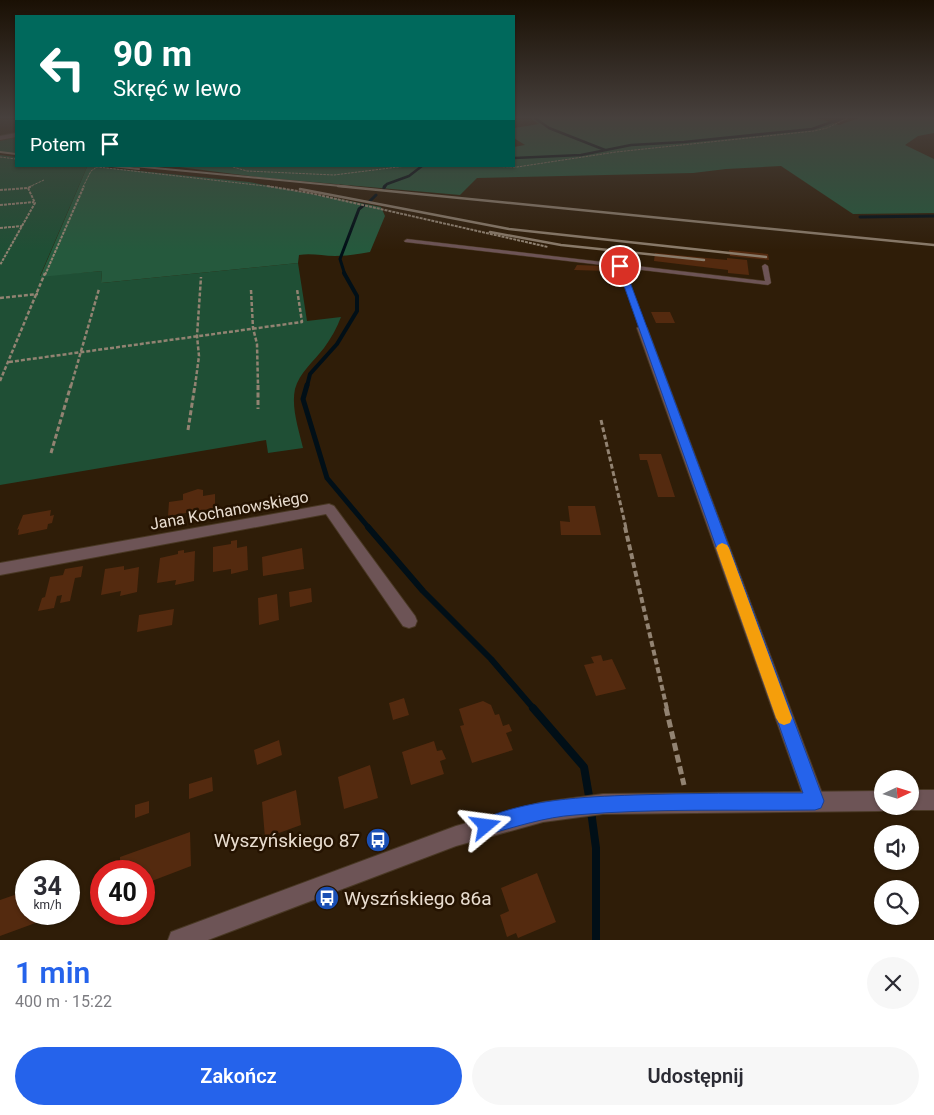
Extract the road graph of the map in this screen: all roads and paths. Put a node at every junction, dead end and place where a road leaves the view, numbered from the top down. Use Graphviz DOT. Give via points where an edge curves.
graph roads {
  1 [pos="557,162"];
  2 [pos="97,167"];
  3 [pos="233,167"];
  4 [pos="398,167"];
  5 [pos="515,167"];
  6 [pos="44,180"];
  7 [pos="28,188"];
  8 [pos="0,190"];
  9 [pos="34,202"];
  10 [pos="0,204"];
  11 [pos="22,226"];
  12 [pos="0,228"];
  13 [pos="407,241"];
  14 [pos="551,248"];
  15 [pos="0,265"];
  16 [pos="620,266"];
  17 [pos="765,266"];
  18 [pos="201,277"];
  19 [pos="99,289"];
  20 [pos="297,289"];
  21 [pos="251,290"];
  22 [pos="38,294"];
  23 [pos="0,298"];
  24 [pos="253,328"];
  25 [pos="642,328"];
  26 [pos="197,336"];
  27 [pos="80,352"];
  28 [pos="9,362"];
  29 [pos="0,381"];
  30 [pos="258,409"];
  31 [pos="601,420"];
  32 [pos="188,430"];
  33 [pos="51,453"];
  34 [pos="0,569"];
  35 [pos="409,621"];
  36 [pos="919,800"];
  37 [pos="934,800"];
  38 [pos="815,801"];
  39 [pos="874,801"];
  40 [pos="688,802"];
  41 [pos="179,940"];
  1 -- 5 [label="path"];
  2 -- 14 [label="path" via="310,193"];
  2 -- 22 [label="path" via="85,183"];
  3 -- 4 [label="path" via="247,171 334,175"];
  6 -- 7 [label="path"];
  7 -- 8 [label="path"];
  7 -- 9 [label="path"];
  9 -- 10 [label="path"];
  9 -- 11 [label="path"];
  11 -- 12 [label="path"];
  11 -- 15 [label="path"];
  13 -- 16 [label="lane"];
  16 -- 17 [label="lane" via="768,283"];
  16 -- 25 [label="lane"];
  18 -- 26 [label="path"];
  19 -- 27 [label="path"];
  20 -- 24 [label="path" via="302,322"];
  21 -- 24 [label="path"];
  22 -- 23 [label="path"];
  22 -- 28 [label="path"];
  24 -- 26 [label="path"];
  24 -- 30 [label="path" via="257,344"];
  25 -- 38 [label="street"];
  26 -- 27 [label="path"];
  26 -- 32 [label="path" via="199,356"];
  27 -- 28 [label="path"];
  27 -- 33 [label="path"];
  28 -- 29 [label="path"];
  31 -- 40 [label="path"];
  34 -- 35 [label="street, Jana Kochanowskiego" via="329,509"];
  36 -- 37 [label="street"];
  38 -- 39 [label="street"];
  38 -- 40 [label="street"];
  40 -- 41 [label="street" via="574,806 513,818 423,848"];
}
